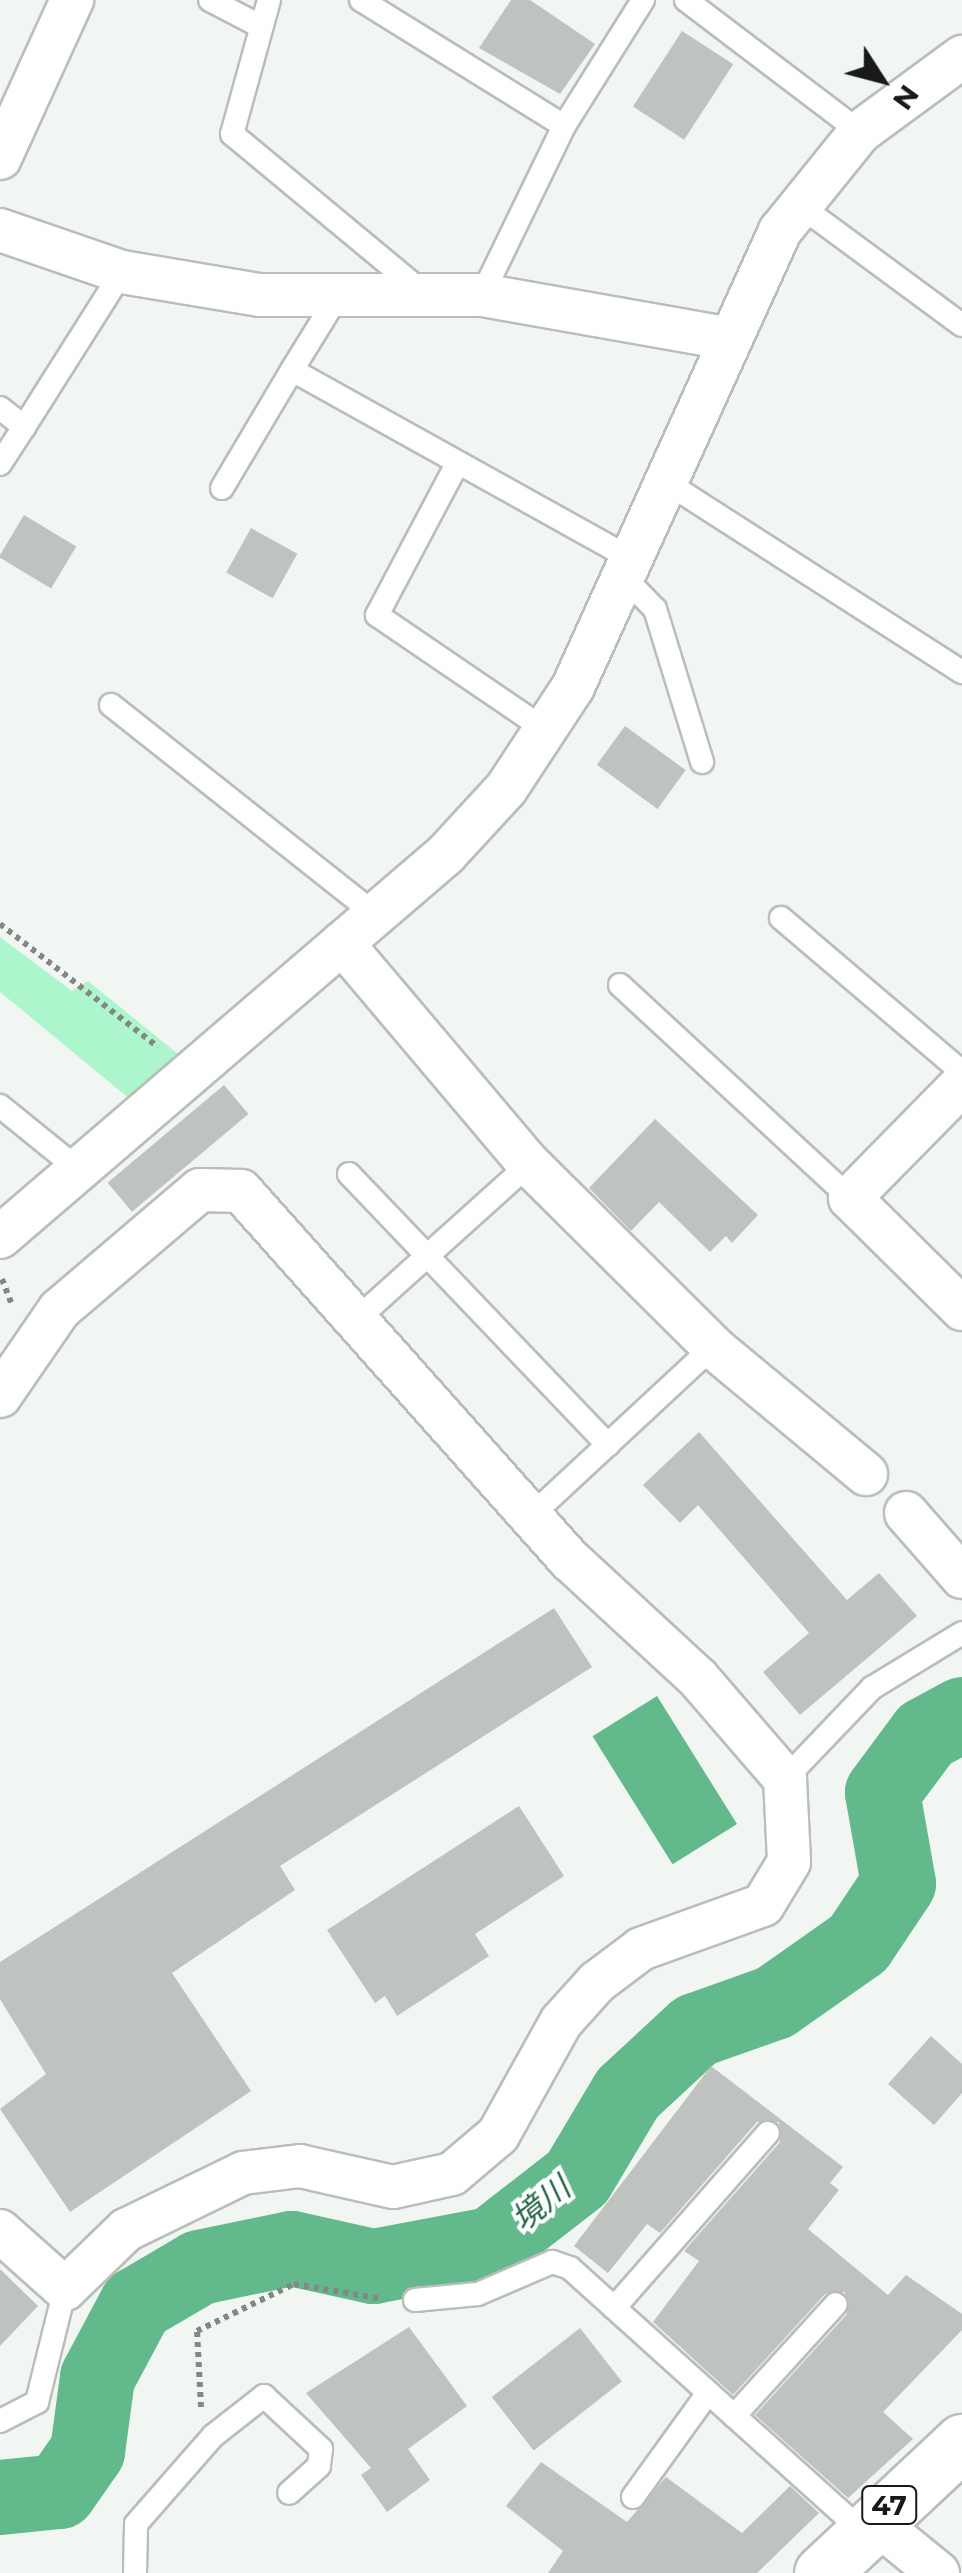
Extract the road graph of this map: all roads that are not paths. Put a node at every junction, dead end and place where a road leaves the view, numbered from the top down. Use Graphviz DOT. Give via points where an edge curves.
graph roads {
  1 [pos="72,0"];
  2 [pos="210,0"];
  3 [pos="269,0"];
  4 [pos="360,0"];
  5 [pos="643,0"];
  6 [pos="686,0"];
  7 [pos="256,24"];
  8 [pos="962,57"];
  9 [pos="564,126"];
  10 [pos="860,132"];
  11 [pos="0,158"];
  12 [pos="799,205"];
  13 [pos="0,230"];
  14 [pos="122,272"];
  15 [pos="482,295"];
  16 [pos="427,296"];
  17 [pos="337,297"];
  18 [pos="962,325"];
  19 [pos="728,338"];
  20 [pos="292,370"];
  21 [pos="0,408"];
  22 [pos="24,428"];
  23 [pos="0,464"];
  24 [pos="456,464"];
  25 [pos="666,482"];
  26 [pos="222,488"];
  27 [pos="627,568"];
  28 [pos="962,672"];
  29 [pos="111,705"];
  30 [pos="547,731"];
  31 [pos="702,762"];
  32 [pos="375,914"];
  33 [pos="781,918"];
  34 [pos="342,943"];
  35 [pos="620,984"];
  36 [pos="962,1072"];
  37 [pos="962,1084"];
  38 [pos="0,1106"];
  39 [pos="529,1164"];
  40 [pos="79,1170"];
  41 [pos="349,1174"];
  42 [pos="850,1198"];
  43 [pos="0,1237"];
  44 [pos="425,1256"];
  45 [pos="962,1309"];
  46 [pos="356,1320"];
  47 [pos="712,1346"];
  48 [pos="0,1396"];
  49 [pos="608,1445"];
  50 [pos="866,1474"];
  51 [pos="906,1512"];
  52 [pos="533,1514"];
  53 [pos="962,1577"];
  54 [pos="962,1633"];
  55 [pos="785,1778"];
  56 [pos="768,2133"];
  57 [pos="0,2231"];
  58 [pos="65,2289"];
  59 [pos="414,2300"];
  60 [pos="836,2304"];
  61 [pos="614,2308"];
  62 [pos="708,2393"];
  63 [pos="734,2416"];
  64 [pos="0,2421"];
  65 [pos="962,2442"];
  66 [pos="289,2493"];
  67 [pos="633,2497"];
  68 [pos="868,2525"];
  69 [pos="136,2573"];
  70 [pos="822,2573"];
  71 [pos="938,2573"];
  1 -- 11 [label="street"];
  2 -- 7 [label="lane"];
  3 -- 7 [label="lane"];
  4 -- 9 [label="lane"];
  5 -- 9 [label="lane"];
  6 -- 10 [label="lane"];
  7 -- 16 [label="lane" via="232,134"];
  8 -- 10 [label="street"];
  9 -- 15 [label="lane"];
  10 -- 12 [label="street"];
  12 -- 18 [label="lane"];
  12 -- 19 [label="street"];
  13 -- 14 [label="street"];
  14 -- 17 [label="street"];
  14 -- 22 [label="lane"];
  15 -- 16 [label="street"];
  15 -- 19 [label="street"];
  16 -- 17 [label="street"];
  17 -- 20 [label="lane"];
  19 -- 25 [label="street"];
  20 -- 24 [label="lane"];
  20 -- 26 [label="lane"];
  21 -- 22 [label="lane"];
  22 -- 23 [label="lane"];
  24 -- 27 [label="lane"];
  24 -- 30 [label="lane" via="377,615"];
  25 -- 27 [label="street"];
  25 -- 28 [label="lane"];
  27 -- 30 [label="street"];
  27 -- 31 [label="lane" via="656,609"];
  29 -- 32 [label="lane"];
  30 -- 32 [label="street" via="479,822"];
  32 -- 34 [label="street"];
  33 -- 36 [label="lane"];
  34 -- 39 [label="street"];
  34 -- 40 [label="street"];
  35 -- 42 [label="lane"];
  37 -- 42 [label="street"];
  38 -- 40 [label="lane"];
  39 -- 44 [label="lane"];
  39 -- 47 [label="street"];
  40 -- 43 [label="street"];
  41 -- 44 [label="lane"];
  42 -- 45 [label="street"];
  44 -- 46 [label="lane"];
  44 -- 49 [label="lane"];
  46 -- 48 [label="street" via="242,1191 214,1184 59,1310"];
  46 -- 52 [label="street"];
  47 -- 49 [label="lane"];
  47 -- 50 [label="street"];
  49 -- 52 [label="lane"];
  51 -- 53 [label="street"];
  52 -- 55 [label="street"];
  54 -- 55 [label="lane" via="872,1688"];
  55 -- 58 [label="street" via="789,1862 774,1896 641,1949 597,1982 476,2158 409,2187 300,2166 242,2173 126,2230"];
  56 -- 61 [label="lane"];
  57 -- 58 [label="street"];
  58 -- 64 [label="lane" via="37,2402"];
  59 -- 61 [label="lane" via="478,2294 552,2262"];
  60 -- 63 [label="lane"];
  61 -- 62 [label="lane"];
  62 -- 63 [label="lane"];
  62 -- 67 [label="lane"];
  63 -- 68 [label="lane"];
  65 -- 68 [label="main road, 47"];
  66 -- 69 [label="lane" via="319,2466 321,2448 275,2398 258,2398 213,2436 136,2524"];
  68 -- 70 [label="main road, 47"];
  68 -- 71 [label="street"];
}
